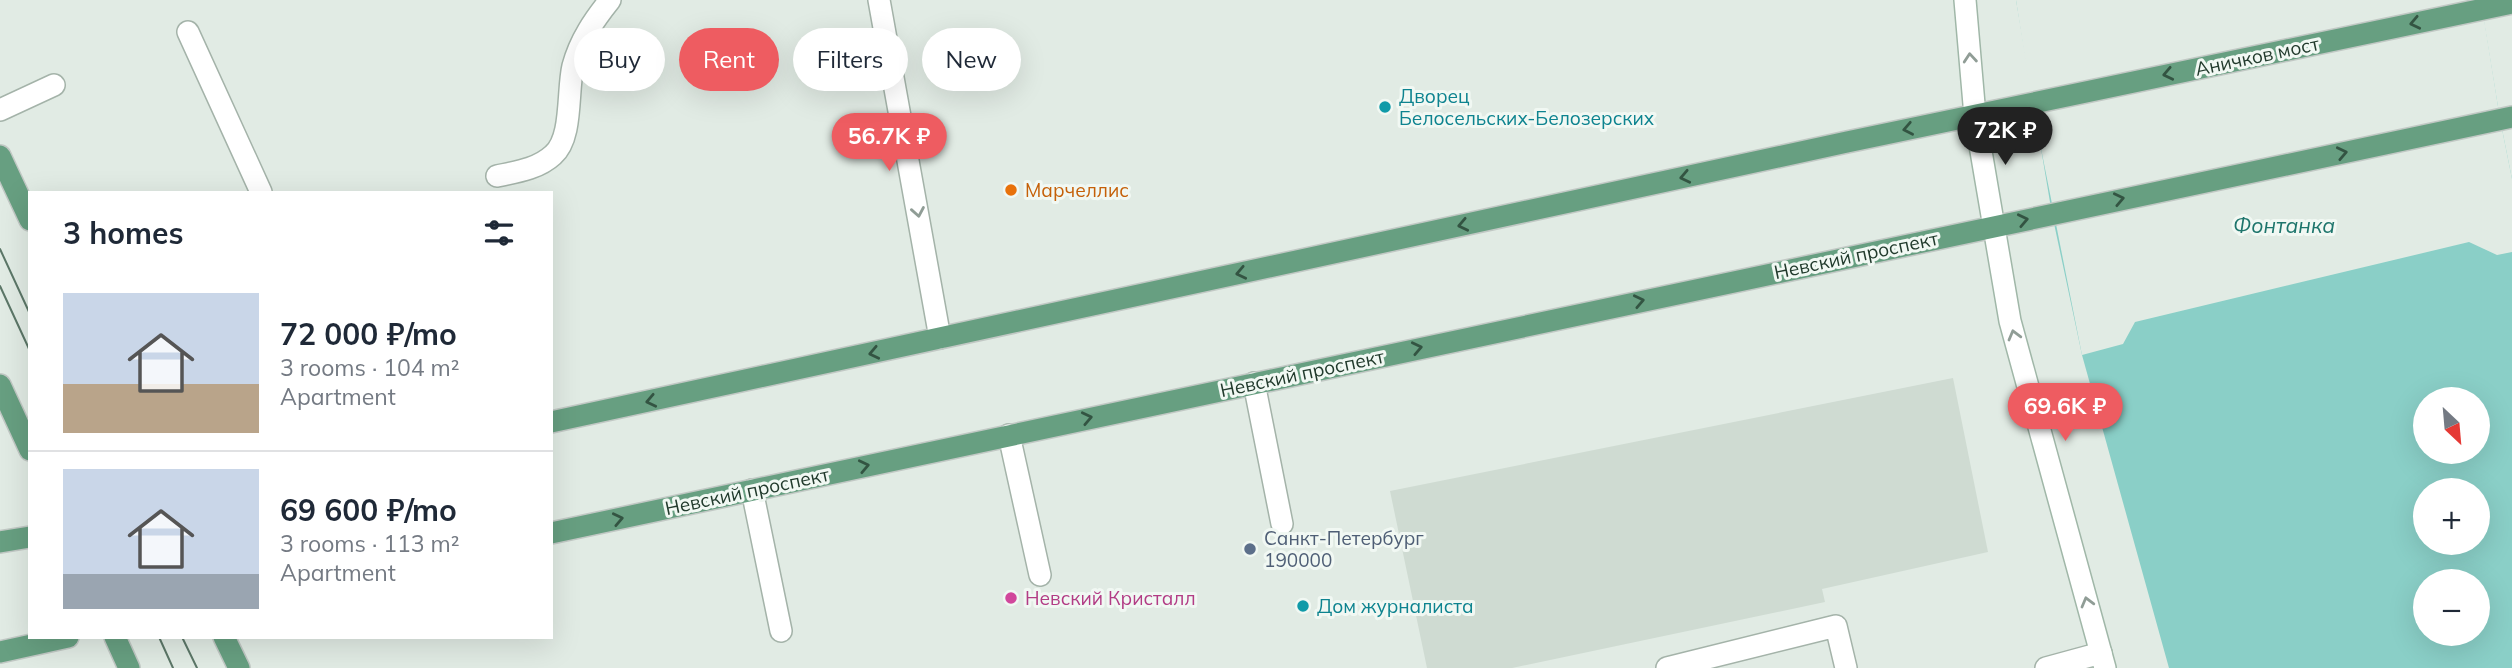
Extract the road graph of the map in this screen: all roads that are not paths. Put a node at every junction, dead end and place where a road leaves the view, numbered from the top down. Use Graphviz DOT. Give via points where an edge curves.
graph roads {
  1 [pos="610,0"];
  2 [pos="879,0"];
  3 [pos="1965,0"];
  4 [pos="2512,3"];
  5 [pos="188,32"];
  6 [pos="54,85"];
  7 [pos="0,110"];
  8 [pos="1975,116"];
  9 [pos="2506,118"];
  10 [pos="0,156"];
  11 [pos="497,176"];
  12 [pos="261,191"];
  13 [pos="28,216"];
  14 [pos="1993,226"];
  15 [pos="940,338"];
  16 [pos="1254,383"];
  17 [pos="0,385"];
  18 [pos="553,422"];
  19 [pos="1009,435"];
  20 [pos="28,446"];
  21 [pos="752,490"];
  22 [pos="1282,524"];
  23 [pos="553,533"];
  24 [pos="28,537"];
  25 [pos="0,542"];
  26 [pos="1040,575"];
  27 [pos="781,631"];
  28 [pos="59,639"];
  29 [pos="116,639"];
  30 [pos="225,639"];
  31 [pos="0,652"];
  32 [pos="2103,661"];
  33 [pos="129,668"];
  34 [pos="239,668"];
  35 [pos="1667,668"];
  36 [pos="1846,668"];
  37 [pos="2046,668"];
  1 -- 11 [label="main road" via="589,27 573,65 566,130 555,155 531,168"];
  2 -- 15 [label="main road, one-way"];
  8 -- 3 [label="main road, one-way"];
  4 -- 8 [label="main road, Аничков мост, one-way"];
  5 -- 12 [label="main road"];
  6 -- 7 [label="main road"];
  8 -- 14 [label="main road"];
  8 -- 15 [label="main road, one-way"];
  14 -- 9 [label="main road, Невский проспект, one-way"];
  10 -- 13 [label="main road"];
  16 -- 14 [label="main road, Невский проспект, one-way"];
  32 -- 14 [label="main road, one-way" via="2010,321"];
  15 -- 18 [label="main road, one-way"];
  19 -- 16 [label="main road, Невский проспект, one-way"];
  16 -- 22 [label="main road"];
  17 -- 20 [label="main road"];
  21 -- 19 [label="main road, Невский проспект, one-way"];
  19 -- 26 [label="main road"];
  23 -- 21 [label="main road, Невский проспект, one-way"];
  21 -- 27 [label="main road"];
  24 -- 25 [label="main road"];
  28 -- 31 [label="main road"];
  29 -- 33 [label="main road"];
  30 -- 34 [label="main road"];
  32 -- 37 [label="main road"];
  35 -- 36 [label="main road" via="1836,626"];
}
